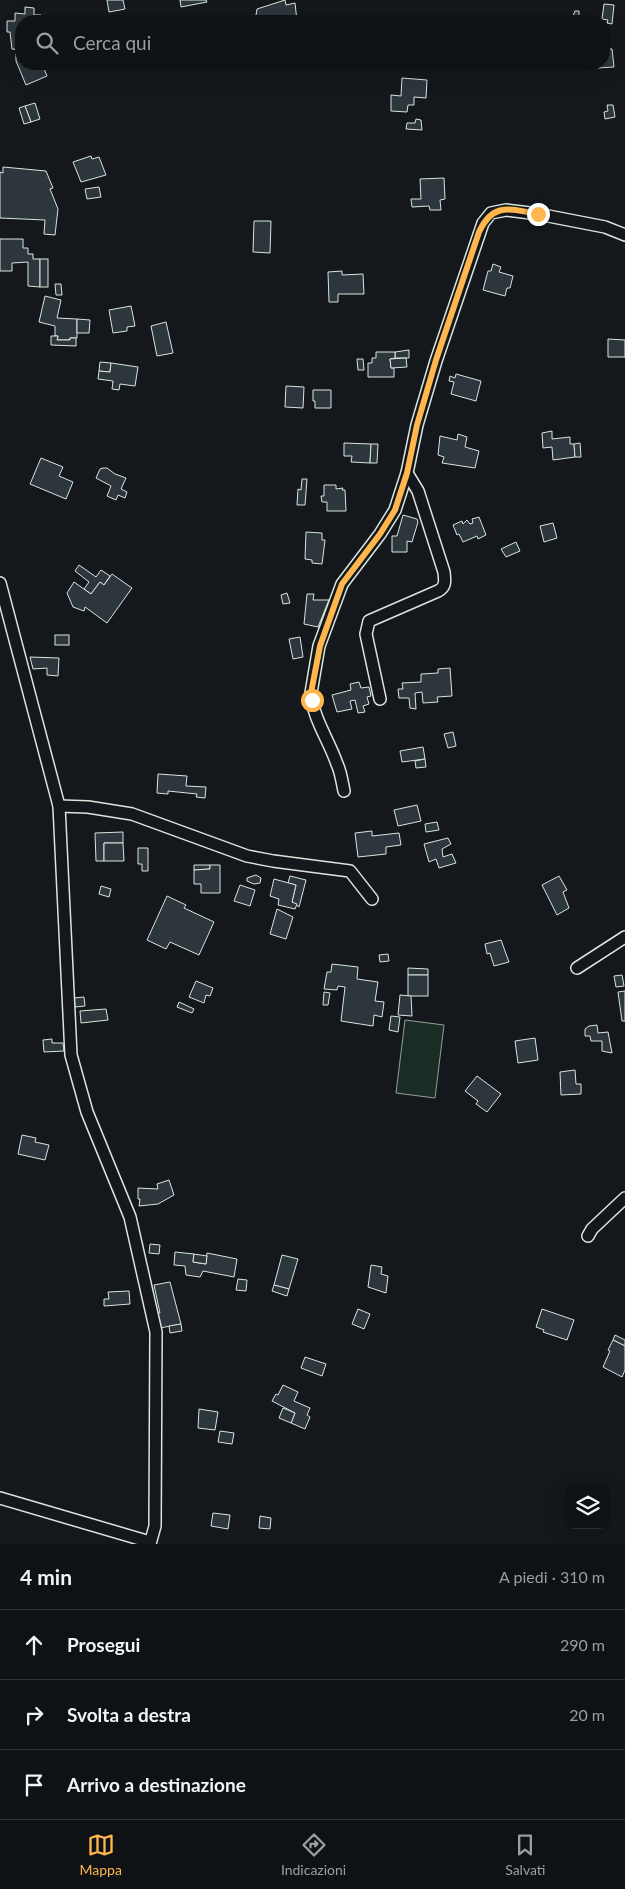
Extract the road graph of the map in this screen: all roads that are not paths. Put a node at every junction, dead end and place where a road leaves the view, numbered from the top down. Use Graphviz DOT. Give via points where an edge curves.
graph roads {
  1 [pos="625,235"];
  2 [pos="407,473"];
  3 [pos="0,583"];
  4 [pos="380,700"];
  5 [pos="344,791"];
  6 [pos="59,806"];
  7 [pos="372,899"];
  8 [pos="625,937"];
  9 [pos="576,968"];
  10 [pos="625,1198"];
  11 [pos="588,1236"];
  12 [pos="0,1498"];
  13 [pos="150,1543"];
  1 -- 2 [label="street" via="605,227 523,211 499,210 486,218 436,360"];
  2 -- 4 [label="street" via="418,491 445,583 438,591 369,620 366,634"];
  2 -- 5 [label="street" via="395,510 342,584 320,646 312,700 323,735 338,764"];
  3 -- 6 [label="street"];
  6 -- 7 [label="street" via="132,814 247,856 350,871"];
  6 -- 13 [label="street" via="72,1055 87,1112 130,1217 156,1332 155,1526"];
  8 -- 9 [label="street"];
  10 -- 11 [label="street"];
  12 -- 13 [label="street"];
}
